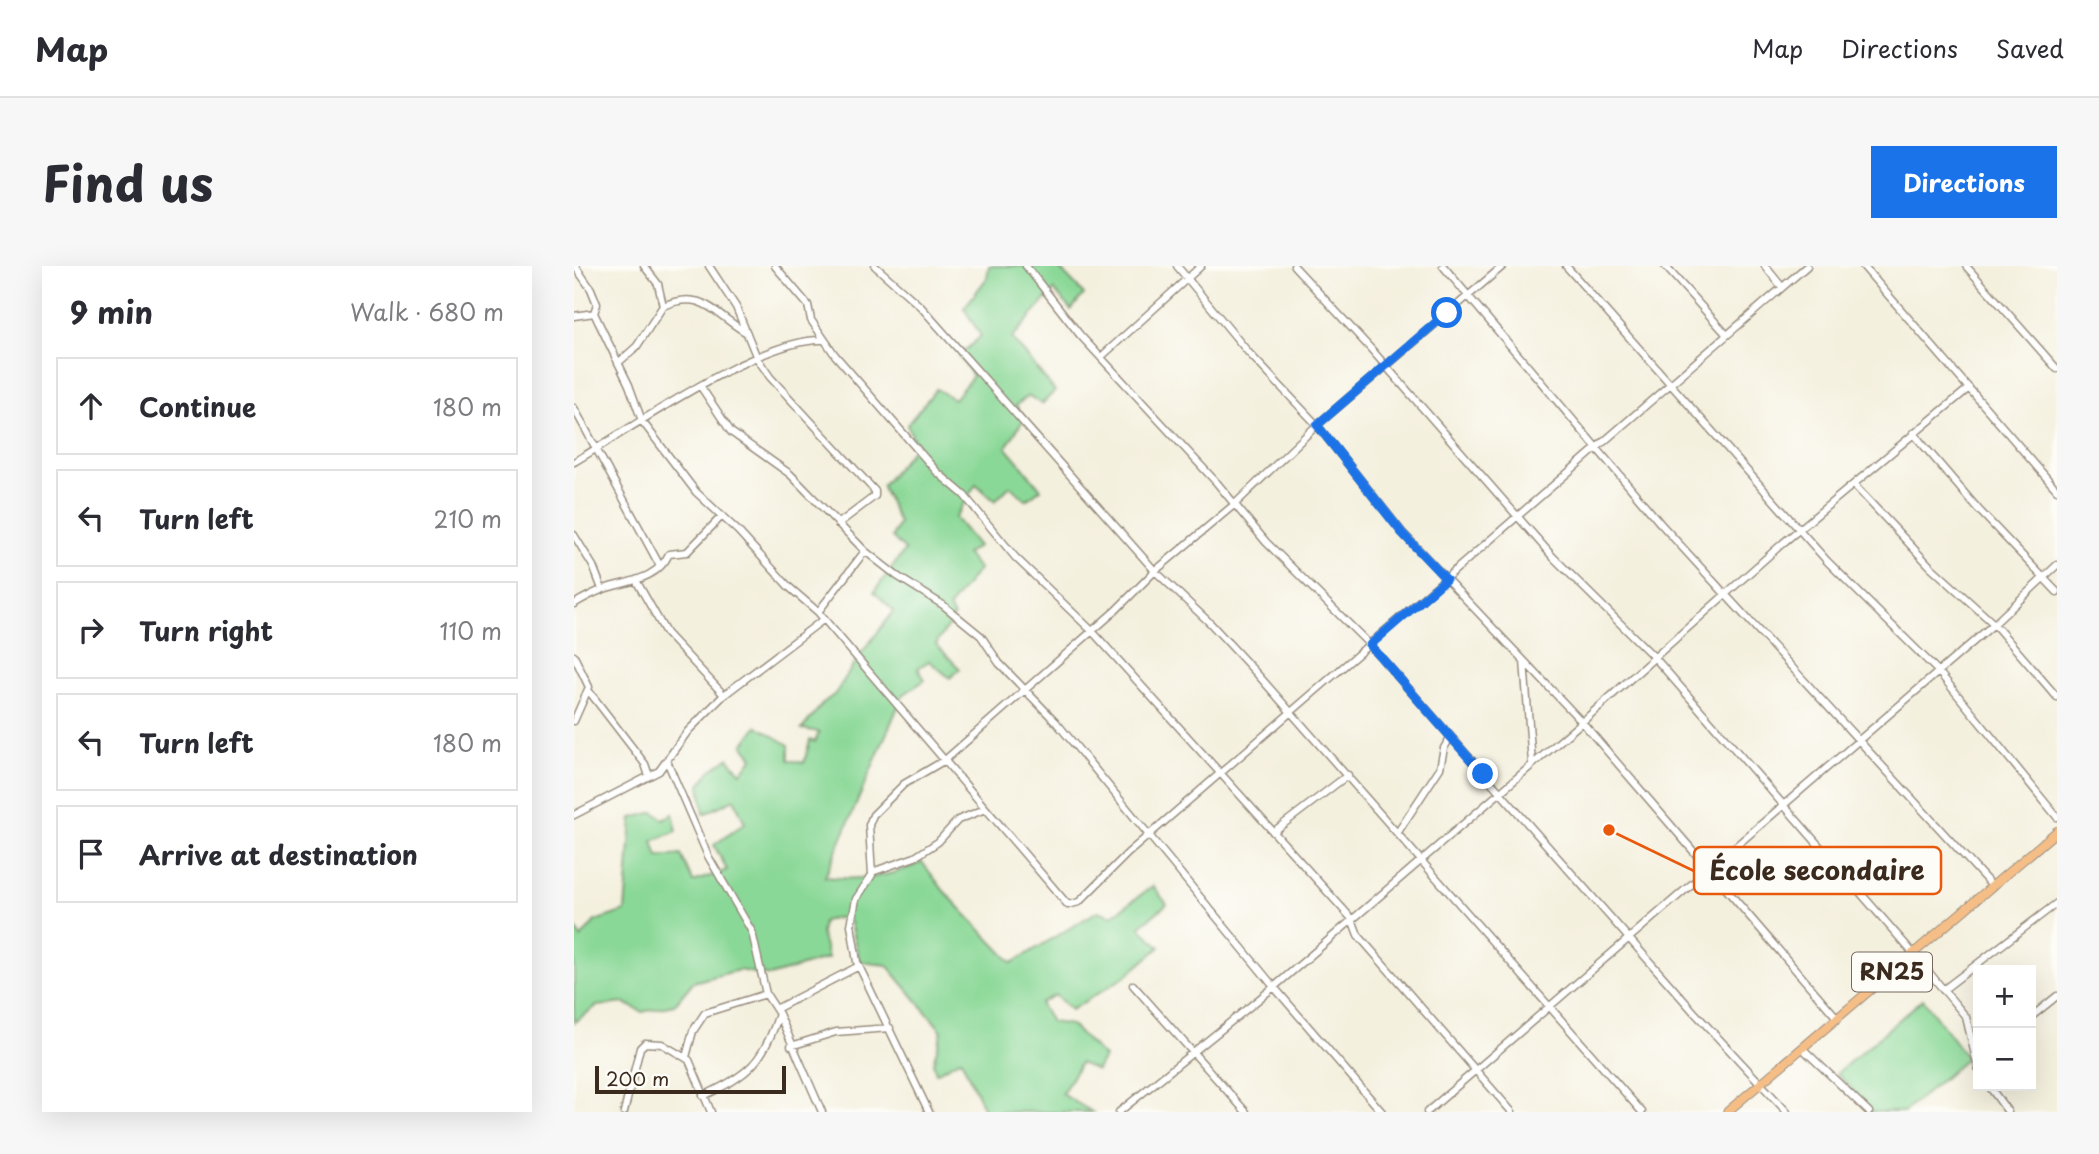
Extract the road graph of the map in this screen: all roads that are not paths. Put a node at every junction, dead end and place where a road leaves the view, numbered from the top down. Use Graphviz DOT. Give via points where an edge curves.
graph roads {
  1 [pos="575,266"];
  2 [pos="644,266"];
  3 [pos="709,266"];
  4 [pos="775,266"];
  5 [pos="875,266"];
  6 [pos="1026,266"];
  7 [pos="1177,266"];
  8 [pos="1201,266"];
  9 [pos="1294,266"];
  10 [pos="1443,266"];
  11 [pos="1503,266"];
  12 [pos="1566,266"];
  13 [pos="1665,266"];
  14 [pos="1765,266"];
  15 [pos="1807,266"];
  16 [pos="1863,266"];
  17 [pos="1966,266"];
  18 [pos="1188,277"];
  19 [pos="1782,287"];
  20 [pos="1468,295"];
  21 [pos="663,306"];
  22 [pos="594,313"];
  23 [pos="574,316"];
  24 [pos="816,327"];
  25 [pos="747,333"];
  26 [pos="1727,335"];
  27 [pos="810,339"];
  28 [pos="824,340"];
  29 [pos="1101,357"];
  30 [pos="757,358"];
  31 [pos="618,363"];
  32 [pos="1386,366"];
  33 [pos="2057,369"];
  34 [pos="1669,385"];
  35 [pos="701,387"];
  36 [pos="1969,388"];
  37 [pos="574,408"];
  38 [pos="642,421"];
  39 [pos="1317,425"];
  40 [pos="1913,433"];
  41 [pos="1597,447"];
  42 [pos="595,450"];
  43 [pos="574,462"];
  44 [pos="1854,485"];
  45 [pos="2057,489"];
  46 [pos="1235,504"];
  47 [pos="722,516"];
  48 [pos="1518,517"];
  49 [pos="838,524"];
  50 [pos="1800,530"];
  51 [pos="574,535"];
  52 [pos="865,551"];
  53 [pos="2057,565"];
  54 [pos="660,566"];
  55 [pos="1155,571"];
  56 [pos="1446,579"];
  57 [pos="2041,579"];
  58 [pos="636,582"];
  59 [pos="602,590"];
  60 [pos="2057,593"];
  61 [pos="1726,594"];
  62 [pos="574,604"];
  63 [pos="818,612"];
  64 [pos="824,619"];
  65 [pos="1994,624"];
  66 [pos="1092,631"];
  67 [pos="1370,645"];
  68 [pos="574,656"];
  69 [pos="1655,658"];
  70 [pos="1524,661"];
  71 [pos="1938,671"];
  72 [pos="1026,688"];
  73 [pos="588,690"];
  74 [pos="724,695"];
  75 [pos="2057,697"];
  76 [pos="1290,713"];
  77 [pos="574,721"];
  78 [pos="1582,722"];
  79 [pos="1450,738"];
  80 [pos="1860,739"];
  81 [pos="945,760"];
  82 [pos="667,761"];
  83 [pos="1532,763"];
  84 [pos="1220,775"];
  85 [pos="1348,775"];
  86 [pos="649,776"];
  87 [pos="1499,792"];
  88 [pos="1782,804"];
  89 [pos="985,809"];
  90 [pos="574,815"];
  91 [pos="2057,817"];
  92 [pos="2057,831"];
  93 [pos="1273,832"];
  94 [pos="1398,832"];
  95 [pos="1150,836"];
  96 [pos="1421,859"];
  97 [pos="1707,870"];
  98 [pos="872,872"];
  99 [pos="1991,885"];
  100 [pos="2057,903"];
  101 [pos="1352,919"];
  102 [pos="1629,938"];
  103 [pos="1913,953"];
  104 [pos="859,966"];
  105 [pos="1133,985"];
  106 [pos="1274,987"];
  107 [pos="1943,989"];
  108 [pos="766,994"];
  109 [pos="2057,996"];
  110 [pos="1550,1004"];
  111 [pos="778,1012"];
  112 [pos="2036,1013"];
  113 [pos="1838,1018"];
  114 [pos="890,1028"];
  115 [pos="1971,1038"];
  116 [pos="791,1046"];
  117 [pos="1973,1047"];
  118 [pos="1802,1048"];
  119 [pos="1196,1052"];
  120 [pos="686,1057"];
  121 [pos="1475,1070"];
  122 [pos="1759,1084"];
  123 [pos="1993,1091"];
  124 [pos="704,1096"];
  125 [pos="624,1112"];
  126 [pos="711,1112"];
  127 [pos="822,1112"];
  128 [pos="929,1112"];
  129 [pos="1119,1112"];
  130 [pos="1246,1112"];
  131 [pos="1382,1112"];
  132 [pos="1427,1112"];
  133 [pos="1512,1112"];
  134 [pos="1642,1112"];
  135 [pos="1727,1112"];
  136 [pos="1787,1112"];
  137 [pos="1868,1112"];
  138 [pos="2008,1112"];
  1 -- 22 [label="street" via="596,299"];
  2 -- 21 [label="street" via="658,284"];
  3 -- 25 [label="street"];
  4 -- 24 [label="street" via="808,305"];
  5 -- 55 [label="street" via="929,316"];
  6 -- 29 [label="street"];
  7 -- 18 [label="street"];
  8 -- 18 [label="street"];
  9 -- 32 [label="street"];
  10 -- 20 [label="street"];
  11 -- 20 [label="street"];
  12 -- 34 [label="street"];
  13 -- 26 [label="street"];
  14 -- 19 [label="street"];
  15 -- 19 [label="street"];
  16 -- 36 [label="street"];
  17 -- 33 [label="street"];
  18 -- 29 [label="street"];
  18 -- 39 [label="street" via="1248,352"];
  19 -- 26 [label="street"];
  20 -- 32 [label="street"];
  20 -- 41 [label="street"];
  21 -- 25 [label="street" via="687,297 715,308 722,318"];
  21 -- 31 [label="street" via="637,346"];
  22 -- 23 [label="street"];
  22 -- 31 [label="street"];
  24 -- 27 [label="street"];
  24 -- 28 [label="street"];
  25 -- 30 [label="street"];
  26 -- 34 [label="street"];
  27 -- 28 [label="street"];
  27 -- 30 [label="street"];
  28 -- 66 [label="street" via="1016,557"];
  29 -- 46 [label="street"];
  30 -- 35 [label="street"];
  30 -- 49 [label="street" via="769,377 875,491 875,496"];
  31 -- 38 [label="street"];
  32 -- 39 [label="street"];
  32 -- 48 [label="street"];
  34 -- 41 [label="street"];
  34 -- 50 [label="street"];
  35 -- 38 [label="street"];
  35 -- 49 [label="street" via="731,432 790,474"];
  36 -- 40 [label="street"];
  36 -- 45 [label="street"];
  37 -- 42 [label="street"];
  38 -- 42 [label="street"];
  38 -- 47 [label="street" via="696,492"];
  39 -- 46 [label="street"];
  39 -- 56 [label="street" via="1402,533"];
  40 -- 44 [label="street"];
  40 -- 57 [label="street"];
  41 -- 48 [label="street"];
  41 -- 61 [label="street"];
  42 -- 43 [label="street"];
  42 -- 54 [label="street"];
  44 -- 50 [label="street"];
  44 -- 65 [label="street" via="1930,566"];
  46 -- 55 [label="street"];
  46 -- 67 [label="street" via="1300,579"];
  47 -- 54 [label="street" via="687,552 669,554"];
  47 -- 63 [label="street"];
  48 -- 56 [label="street"];
  48 -- 69 [label="street"];
  49 -- 52 [label="street"];
  50 -- 61 [label="street"];
  50 -- 71 [label="street"];
  51 -- 59 [label="street"];
  52 -- 63 [label="street"];
  52 -- 72 [label="street" via="981,636 999,663"];
  53 -- 57 [label="street"];
  54 -- 58 [label="street"];
  55 -- 66 [label="street"];
  55 -- 76 [label="street" via="1210,623"];
  56 -- 67 [label="street"];
  56 -- 70 [label="street"];
  57 -- 60 [label="street"];
  57 -- 65 [label="street"];
  58 -- 59 [label="street"];
  58 -- 74 [label="street" via="666,633"];
  59 -- 62 [label="street"];
  61 -- 69 [label="street"];
  61 -- 80 [label="street"];
  63 -- 64 [label="street"];
  64 -- 74 [label="street"];
  64 -- 81 [label="street"];
  65 -- 71 [label="street"];
  65 -- 75 [label="street"];
  66 -- 72 [label="street"];
  66 -- 84 [label="street"];
  67 -- 76 [label="street"];
  67 -- 79 [label="street"];
  68 -- 73 [label="street"];
  69 -- 78 [label="street"];
  69 -- 88 [label="street"];
  70 -- 78 [label="street"];
  70 -- 83 [label="street"];
  71 -- 80 [label="street"];
  71 -- 91 [label="street"];
  72 -- 81 [label="street"];
  72 -- 95 [label="street"];
  73 -- 77 [label="street"];
  73 -- 86 [label="street" via="645,764"];
  74 -- 82 [label="street" via="688,731"];
  76 -- 84 [label="street"];
  76 -- 85 [label="street"];
  78 -- 83 [label="street"];
  78 -- 97 [label="street"];
  79 -- 87 [label="street"];
  79 -- 94 [label="street" via="1440,768"];
  80 -- 88 [label="street"];
  80 -- 99 [label="street"];
  81 -- 89 [label="street"];
  81 -- 98 [label="street" via="907,782 873,815 869,825"];
  82 -- 86 [label="street"];
  82 -- 108 [label="street" via="708,856 752,932"];
  83 -- 87 [label="street"];
  84 -- 93 [label="street"];
  84 -- 95 [label="street"];
  85 -- 93 [label="street"];
  85 -- 94 [label="street"];
  86 -- 90 [label="street"];
  87 -- 96 [label="street"];
  87 -- 102 [label="street"];
  88 -- 97 [label="street"];
  88 -- 103 [label="street"];
  89 -- 95 [label="street" via="1068,905 1079,902"];
  89 -- 98 [label="street" via="958,820 938,842 915,857"];
  92 -- 99 [label="main road, RN25"];
  93 -- 101 [label="street"];
  94 -- 96 [label="street"];
  95 -- 106 [label="street"];
  96 -- 101 [label="street"];
  96 -- 110 [label="street"];
  97 -- 102 [label="street"];
  97 -- 113 [label="street"];
  98 -- 104 [label="street" via="856,898 851,925"];
  99 -- 103 [label="main road, RN25"];
  100 -- 107 [label="street"];
  101 -- 106 [label="street"];
  101 -- 121 [label="street" via="1358,935"];
  102 -- 110 [label="street"];
  102 -- 122 [label="street"];
  103 -- 107 [label="street"];
  103 -- 113 [label="main road, RN25"];
  104 -- 111 [label="street"];
  104 -- 114 [label="street"];
  105 -- 119 [label="street"];
  106 -- 119 [label="street"];
  106 -- 131 [label="street"];
  107 -- 115 [label="street" via="1966,1017"];
  108 -- 111 [label="street"];
  108 -- 120 [label="street" via="705,1013 692,1031"];
  109 -- 112 [label="street"];
  110 -- 121 [label="street"];
  110 -- 134 [label="street"];
  111 -- 116 [label="street"];
  111 -- 124 [label="street" via="769,1044 758,1062 732,1083"];
  113 -- 118 [label="main road, RN25"];
  114 -- 116 [label="street" via="836,1032"];
  114 -- 128 [label="street"];
  115 -- 117 [label="street"];
  116 -- 127 [label="street"];
  118 -- 122 [label="main road, RN25"];
  118 -- 137 [label="street"];
  119 -- 129 [label="street"];
  119 -- 130 [label="street"];
  120 -- 124 [label="street"];
  120 -- 125 [label="street" via="662,1044 642,1045"];
  121 -- 132 [label="street"];
  121 -- 133 [label="street"];
  122 -- 135 [label="main road, RN25"];
  122 -- 136 [label="street"];
  123 -- 138 [label="street"];
  124 -- 126 [label="street"];
}
